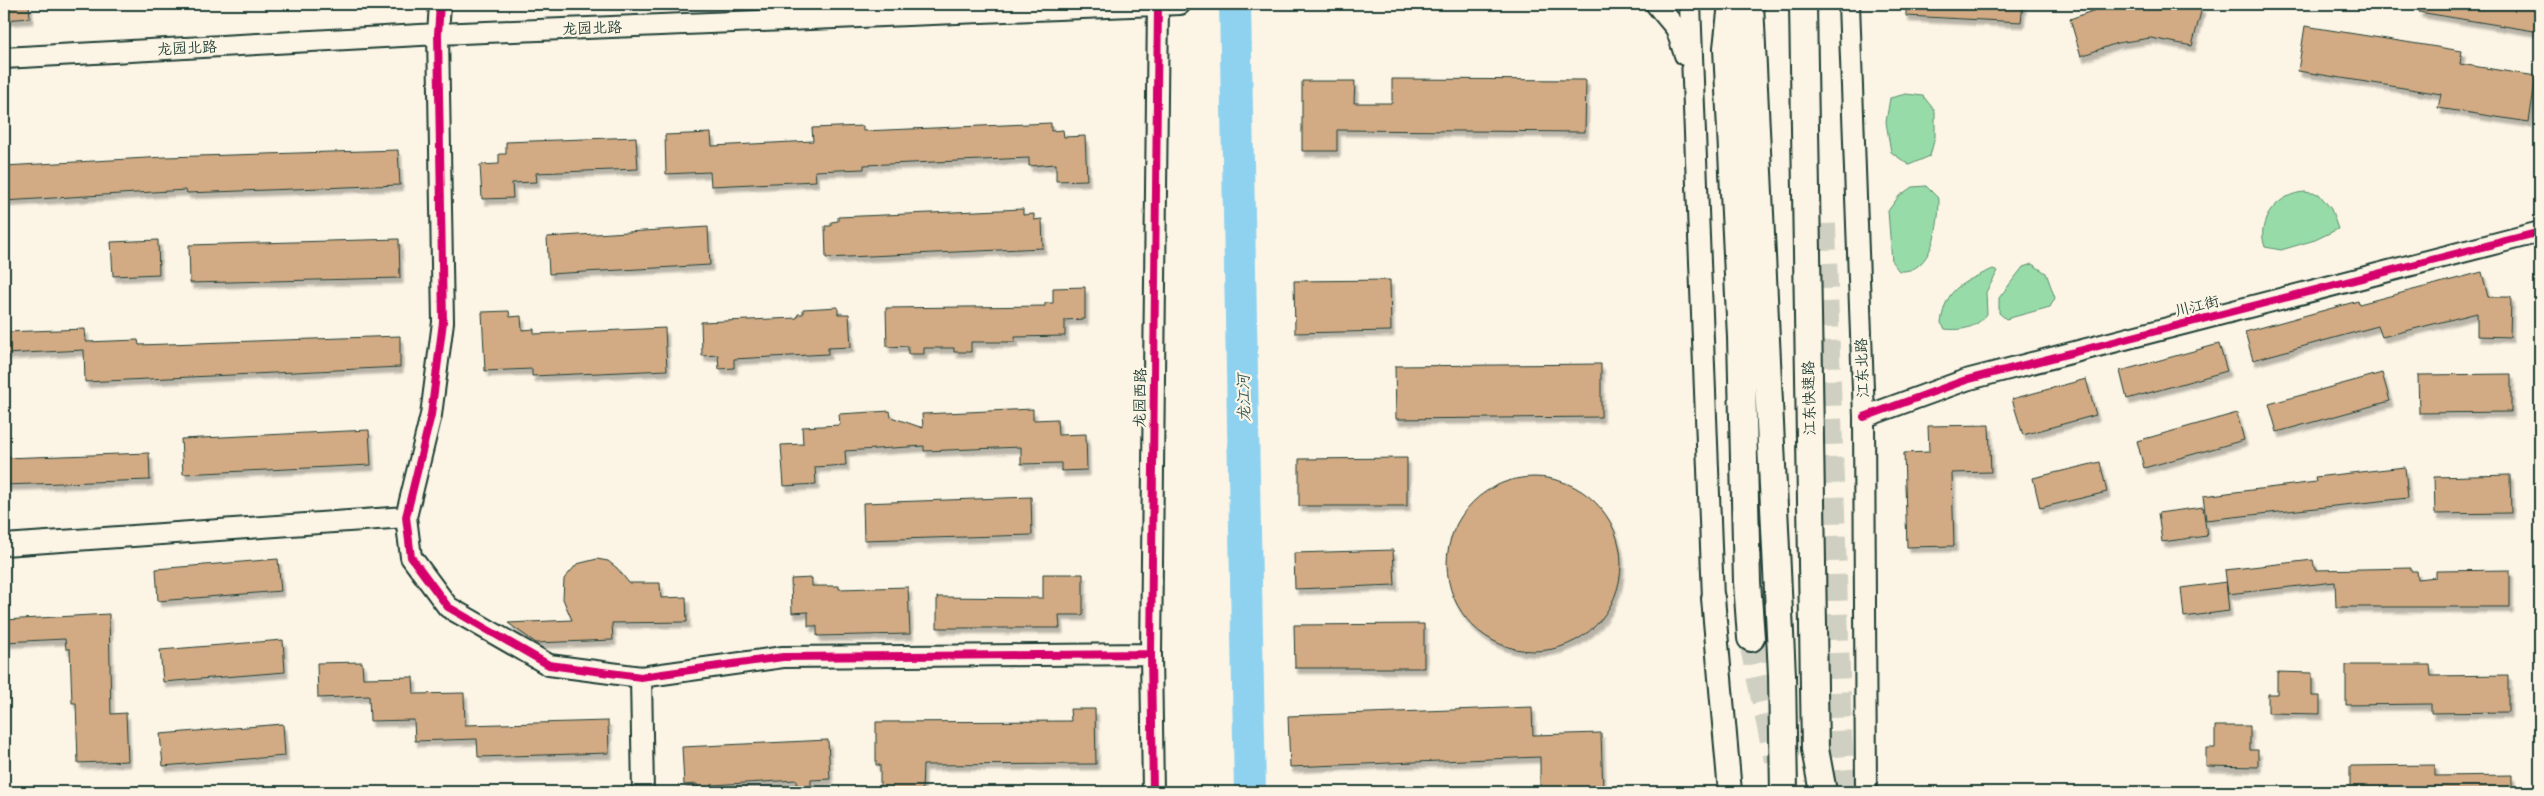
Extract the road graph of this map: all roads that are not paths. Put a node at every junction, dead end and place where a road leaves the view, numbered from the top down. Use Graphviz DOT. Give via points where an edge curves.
graph roads {
  1 [pos="440,4"];
  2 [pos="1158,4"];
  3 [pos="1180,4"];
  4 [pos="1656,4"];
  5 [pos="1690,4"];
  6 [pos="1732,4"];
  7 [pos="1750,4"];
  8 [pos="1803,4"];
  9 [pos="1818,4"];
  10 [pos="1849,4"];
  11 [pos="438,34"];
  12 [pos="4,58"];
  13 [pos="1694,83"];
  14 [pos="1823,224"];
  15 [pos="2540,232"];
  16 [pos="1864,417"];
  17 [pos="406,517"];
  18 [pos="4,545"];
  19 [pos="1714,598"];
  20 [pos="1751,638"];
  21 [pos="1151,654"];
  22 [pos="641,677"];
  23 [pos="642,792"];
  24 [pos="1153,792"];
  25 [pos="1730,792"];
  26 [pos="1784,792"];
  27 [pos="1823,792"];
  28 [pos="1866,792"];
  1 -- 11 [label="main road"];
  2 -- 3 [label="main road, 龙园北路"];
  2 -- 11 [label="main road, 龙园北路"];
  2 -- 21 [label="main road, 龙园西路"];
  4 -- 13 [label="main road" via="1676,28"];
  5 -- 13 [label="main road"];
  6 -- 20 [label="highway" via="1727,48"];
  7 -- 26 [label="highway" via="1782,675"];
  8 -- 27 [label="highway, 江东快速路" via="1814,750"];
  9 -- 14 [label="highway"];
  10 -- 16 [label="main road, 江东北路"];
  11 -- 12 [label="main road, 龙园北路"];
  11 -- 17 [label="main road" via="442,322 431,415"];
  13 -- 19 [label="main road"];
  15 -- 16 [label="main road, 川江街" via="1966,380"];
  16 -- 28 [label="main road, 江东北路"];
  17 -- 18 [label="main road"];
  17 -- 22 [label="main road" via="411,557 448,607 549,665"];
  19 -- 25 [label="main road"];
  21 -- 22 [label="main road" via="783,657"];
  21 -- 24 [label="main road, 龙园西路"];
  22 -- 23 [label="main road"];
}
